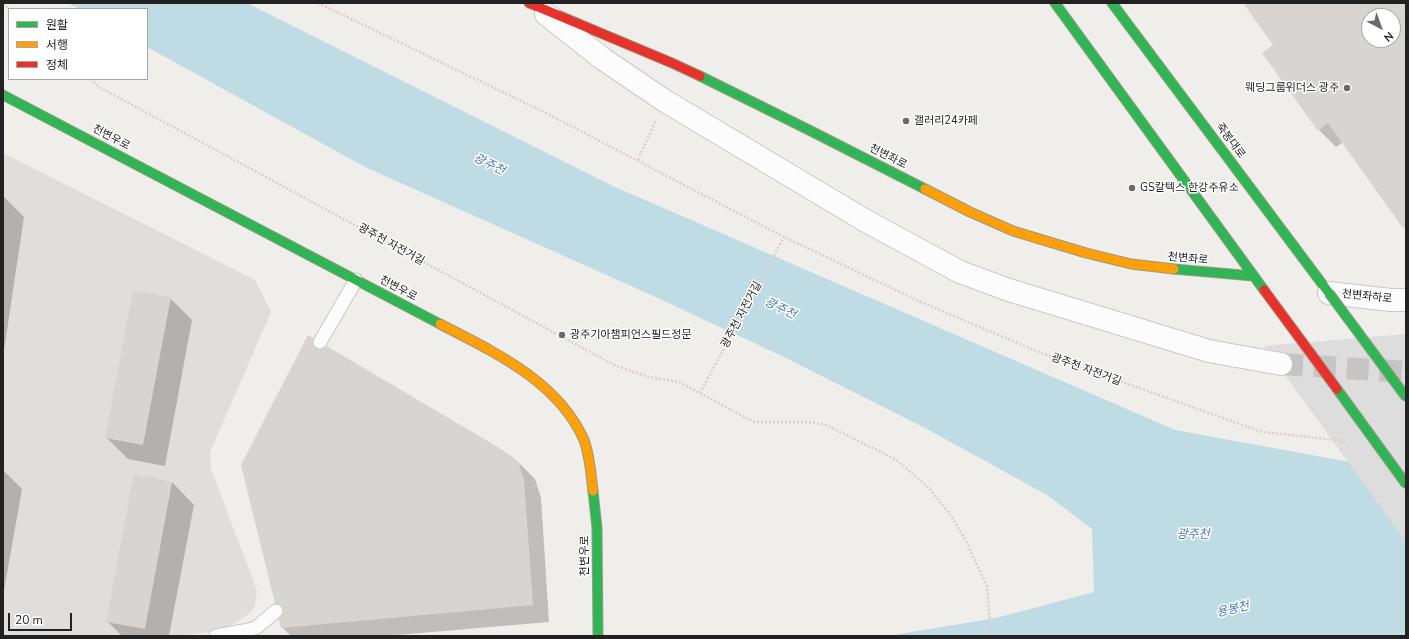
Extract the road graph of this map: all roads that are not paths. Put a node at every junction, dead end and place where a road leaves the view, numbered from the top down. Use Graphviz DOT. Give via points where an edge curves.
graph roads {
  1 [pos="1055,3"];
  2 [pos="1112,3"];
  3 [pos="536,5"];
  4 [pos="3,95"];
  5 [pos="1253,276"];
  6 [pos="356,280"];
  7 [pos="1329,294"];
  8 [pos="1406,300"];
  9 [pos="320,342"];
  10 [pos="1281,364"];
  11 [pos="1406,397"];
  12 [pos="1406,484"];
  13 [pos="276,611"];
  14 [pos="216,636"];
  15 [pos="598,636"];
  1 -- 5 [label="street"];
  2 -- 7 [label="street, 죽봉대로"];
  3 -- 5 [label="street, 천변좌로" via="672,63 1013,231 1086,254 1132,264"];
  3 -- 10 [label="street" via="603,59 665,101 866,221 960,272 1009,290 1209,350"];
  4 -- 6 [label="street, 천변우로"];
  5 -- 12 [label="street, bridge"];
  6 -- 9 [label="lane"];
  6 -- 15 [label="street, 천변우로" via="519,368 547,390 568,412 584,441 591,472 597,528"];
  7 -- 8 [label="street, 천변좌하로"];
  7 -- 11 [label="street, 죽봉대로, bridge"];
  13 -- 14 [label="lane" via="257,627"];
}
